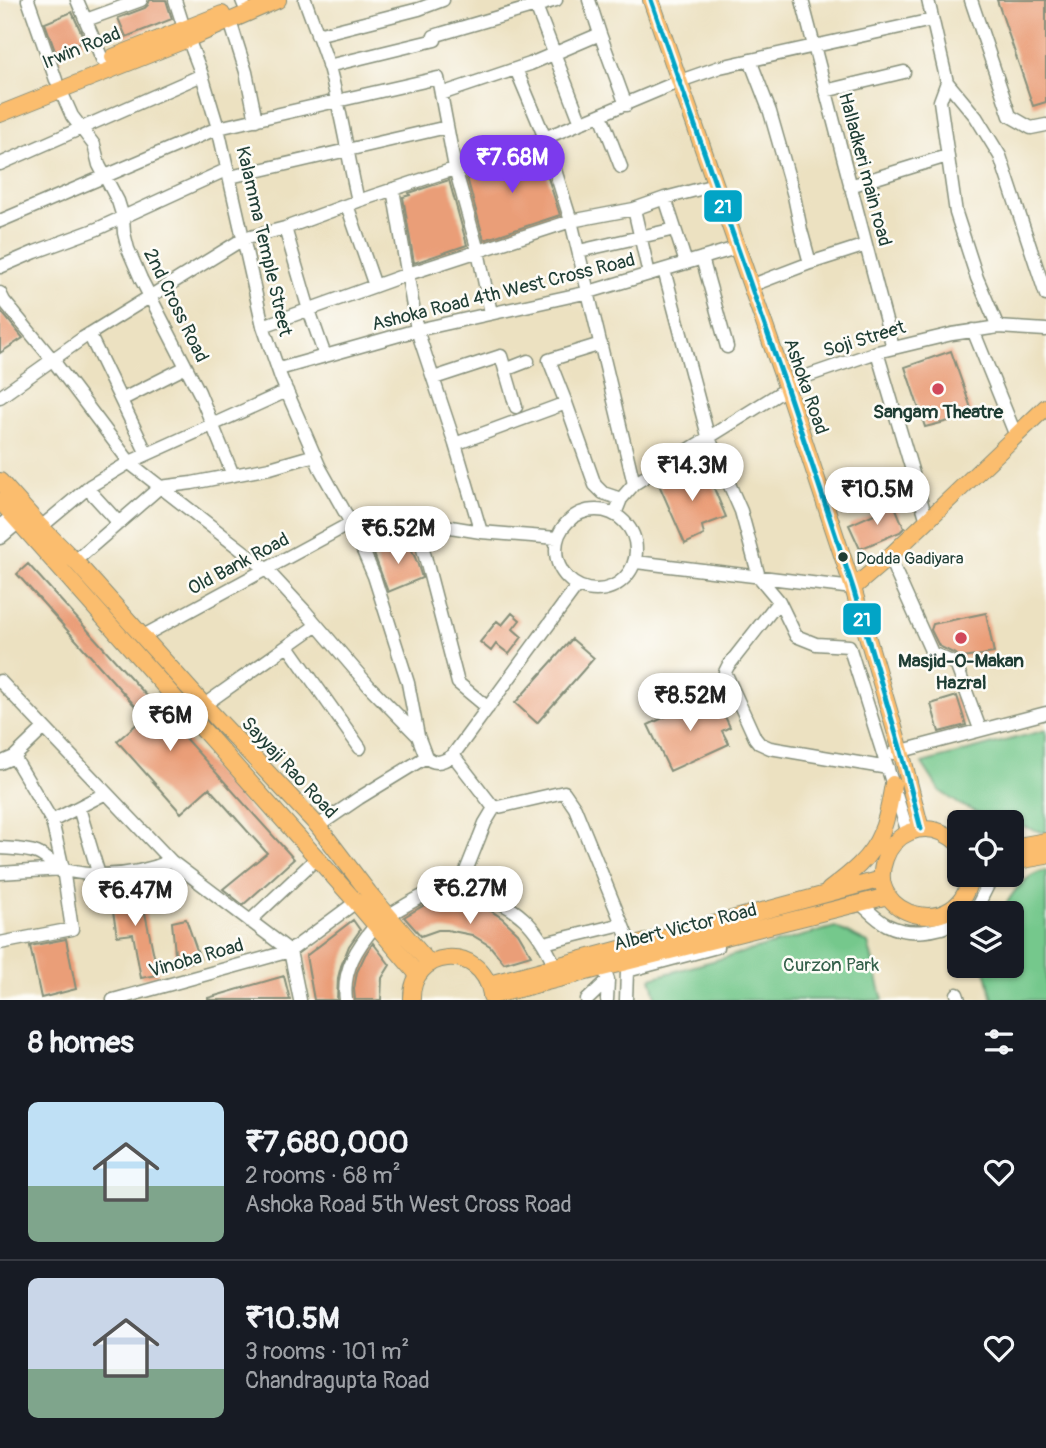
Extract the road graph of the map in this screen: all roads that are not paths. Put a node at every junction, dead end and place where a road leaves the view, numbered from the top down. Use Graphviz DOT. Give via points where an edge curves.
graph roads {
  1 [pos="28,0"];
  2 [pos="77,0"];
  3 [pos="141,0"];
  4 [pos="175,0"];
  5 [pos="278,0"];
  6 [pos="305,0"];
  7 [pos="443,0"];
  8 [pos="556,0"];
  9 [pos="589,0"];
  10 [pos="651,0"];
  11 [pos="802,0"];
  12 [pos="928,0"];
  13 [pos="971,0"];
  14 [pos="247,2"];
  15 [pos="536,6"];
  16 [pos="86,20"];
  17 [pos="932,20"];
  18 [pos="230,21"];
  19 [pos="186,34"];
  20 [pos="600,34"];
  21 [pos="317,35"];
  22 [pos="813,47"];
  23 [pos="554,55"];
  24 [pos="750,60"];
  25 [pos="103,61"];
  26 [pos="328,66"];
  27 [pos="516,69"];
  28 [pos="904,72"];
  29 [pos="202,75"];
  30 [pos="680,81"];
  31 [pos="947,82"];
  32 [pos="59,84"];
  33 [pos="825,91"];
  34 [pos="441,94"];
  35 [pos="337,101"];
  36 [pos="0,102"];
  37 [pos="626,104"];
  38 [pos="0,114"];
  39 [pos="601,115"];
  40 [pos="256,120"];
  41 [pos="581,123"];
  42 [pos="1046,125"];
  43 [pos="447,127"];
  44 [pos="81,128"];
  45 [pos="218,128"];
  46 [pos="545,138"];
  47 [pos="346,150"];
  48 [pos="947,156"];
  49 [pos="0,164"];
  50 [pos="621,167"];
  51 [pos="455,168"];
  52 [pos="229,173"];
  53 [pos="105,176"];
  54 [pos="715,185"];
  55 [pos="850,186"];
  56 [pos="393,189"];
  57 [pos="665,198"];
  58 [pos="353,203"];
  59 [pos="634,209"];
  60 [pos="123,217"];
  61 [pos="0,221"];
  62 [pos="571,221"];
  63 [pos="285,228"];
  64 [pos="675,229"];
  65 [pos="641,236"];
  66 [pos="243,239"];
  67 [pos="866,245"];
  68 [pos="736,248"];
  69 [pos="478,251"];
  70 [pos="579,251"];
  71 [pos="702,258"];
  72 [pos="686,263"];
  73 [pos="810,263"];
  74 [pos="0,267"];
  75 [pos="664,270"];
  76 [pos="408,274"];
  77 [pos="649,274"];
  78 [pos="375,286"];
  79 [pos="750,286"];
  80 [pos="0,292"];
  81 [pos="589,292"];
  82 [pos="150,295"];
  83 [pos="1046,295"];
  84 [pos="309,310"];
  85 [pos="491,313"];
  86 [pos="263,326"];
  87 [pos="998,327"];
  88 [pos="417,330"];
  89 [pos="973,330"];
  90 [pos="1046,330"];
  91 [pos="89,334"];
  92 [pos="601,344"];
  93 [pos="727,347"];
  94 [pos="893,348"];
  95 [pos="877,352"];
  96 [pos="325,356"];
  97 [pos="52,359"];
  98 [pos="528,361"];
  99 [pos="186,367"];
  100 [pos="279,369"];
  101 [pos="505,370"];
  102 [pos="433,379"];
  103 [pos="787,390"];
  104 [pos="287,391"];
  105 [pos="0,397"];
  106 [pos="121,400"];
  107 [pos="566,403"];
  108 [pos="516,407"];
  109 [pos="1046,407"];
  110 [pos="212,425"];
  111 [pos="708,436"];
  112 [pos="1016,436"];
  113 [pos="455,444"];
  114 [pos="147,454"];
  115 [pos="315,455"];
  116 [pos="130,462"];
  117 [pos="233,475"];
  118 [pos="0,481"];
  119 [pos="634,484"];
  120 [pos="160,487"];
  121 [pos="87,488"];
  122 [pos="621,499"];
  123 [pos="0,501"];
  124 [pos="615,514"];
  125 [pos="10,521"];
  126 [pos="927,521"];
  127 [pos="416,522"];
  128 [pos="119,523"];
  129 [pos="351,523"];
  130 [pos="41,527"];
  131 [pos="481,532"];
  132 [pos="0,538"];
  133 [pos="557,538"];
  134 [pos="889,557"];
  135 [pos="75,561"];
  136 [pos="635,562"];
  137 [pos="266,569"];
  138 [pos="759,577"];
  139 [pos="577,586"];
  140 [pos="853,588"];
  141 [pos="779,601"];
  142 [pos="317,625"];
  143 [pos="142,636"];
  144 [pos="288,646"];
  145 [pos="0,681"];
  146 [pos="204,705"];
  147 [pos="488,709"];
  148 [pos="1046,712"];
  149 [pos="44,728"];
  150 [pos="980,729"];
  151 [pos="418,736"];
  152 [pos="360,748"];
  153 [pos="901,751"];
  154 [pos="453,755"];
  155 [pos="14,757"];
  156 [pos="426,757"];
  157 [pos="887,762"];
  158 [pos="0,763"];
  159 [pos="893,784"];
  160 [pos="106,793"];
  161 [pos="79,808"];
  162 [pos="494,808"];
  163 [pos="52,821"];
  164 [pos="318,826"];
  165 [pos="915,831"];
  166 [pos="947,834"];
  167 [pos="1046,841"];
  168 [pos="1024,846"];
  169 [pos="0,848"];
  170 [pos="1046,856"];
  171 [pos="317,858"];
  172 [pos="1024,860"];
  173 [pos="171,861"];
  174 [pos="63,869"];
  175 [pos="0,873"];
  176 [pos="99,875"];
  177 [pos="464,876"];
  178 [pos="882,879"];
  179 [pos="968,887"];
  180 [pos="825,894"];
  181 [pos="893,901"];
  182 [pos="356,902"];
  183 [pos="860,903"];
  184 [pos="389,915"];
  185 [pos="250,921"];
  186 [pos="622,924"];
  187 [pos="376,925"];
  188 [pos="887,925"];
  189 [pos="947,927"];
  190 [pos="0,943"];
  191 [pos="544,943"];
  192 [pos="631,946"];
  193 [pos="290,951"];
  194 [pos="555,966"];
  195 [pos="424,969"];
  196 [pos="606,974"];
  197 [pos="626,984"];
  198 [pos="490,993"];
  199 [pos="121,999"];
  200 [pos="300,1000"];
  201 [pos="346,1000"];
  202 [pos="412,1000"];
  203 [pos="587,1000"];
  204 [pos="607,1000"];
  205 [pos="626,1000"];
  206 [pos="634,1000"];
  1 -- 32 [label="street, 2nd Cross Road"];
  2 -- 16 [label="street"];
  3 -- 16 [label="street"];
  4 -- 19 [label="street, Kalamma Temple Street"];
  5 -- 18 [label="main road"];
  6 -- 21 [label="street"];
  7 -- 21 [label="street"];
  8 -- 15 [label="street"];
  9 -- 20 [label="street"];
  10 -- 30 [label="main road, Ashoka Road"];
  11 -- 22 [label="street, Halladkeri main road"];
  12 -- 17 [label="street"];
  13 -- 42 [label="street" via="1010,116 1031,128"];
  14 -- 19 [label="main road, Irwin Road"];
  15 -- 23 [label="street"];
  15 -- 26 [label="street" via="440,34 435,40"];
  16 -- 25 [label="street"];
  17 -- 22 [label="street"];
  17 -- 31 [label="street"];
  18 -- 19 [label="main road"];
  18 -- 40 [label="street"];
  19 -- 25 [label="main road, Irwin Road"];
  19 -- 29 [label="street, Kalamma Temple Street"];
  19 -- 32 [label="main road"];
  20 -- 23 [label="street"];
  20 -- 37 [label="street"];
  21 -- 26 [label="street"];
  22 -- 24 [label="street"];
  22 -- 33 [label="street, Halladkeri main road"];
  23 -- 27 [label="street"];
  23 -- 41 [label="street"];
  24 -- 30 [label="street"];
  24 -- 73 [label="street" via="770,112"];
  25 -- 32 [label="main road, Irwin Road"];
  26 -- 35 [label="street"];
  27 -- 34 [label="street"];
  27 -- 46 [label="street"];
  28 -- 33 [label="street"];
  29 -- 44 [label="street"];
  29 -- 45 [label="street, Kalamma Temple Street"];
  30 -- 37 [label="street"];
  30 -- 54 [label="main road, Ashoka Road"];
  31 -- 48 [label="street" via="940,101"];
  31 -- 83 [label="street" via="1000,156"];
  32 -- 36 [label="main road, Irwin Road"];
  32 -- 38 [label="main road"];
  32 -- 44 [label="street, 2nd Cross Road"];
  33 -- 55 [label="street, Halladkeri main road"];
  34 -- 35 [label="street" via="439,78"];
  34 -- 43 [label="street"];
  35 -- 40 [label="street"];
  35 -- 47 [label="street"];
  37 -- 39 [label="street"];
  39 -- 41 [label="street"];
  39 -- 50 [label="street"];
  40 -- 45 [label="street"];
  41 -- 46 [label="street"];
  43 -- 47 [label="street"];
  43 -- 51 [label="street"];
  44 -- 49 [label="street"];
  44 -- 53 [label="street, 2nd Cross Road" via="94,145"];
  45 -- 52 [label="street, Kalamma Temple Street"];
  45 -- 53 [label="street"];
  46 -- 51 [label="street"];
  46 -- 62 [label="street"];
  47 -- 52 [label="street"];
  47 -- 58 [label="street"];
  48 -- 55 [label="street"];
  48 -- 87 [label="street" via="956,213"];
  51 -- 56 [label="street"];
  51 -- 69 [label="street"];
  52 -- 60 [label="street"];
  52 -- 66 [label="street, Kalamma Temple Street"];
  53 -- 60 [label="street, 2nd Cross Road"];
  53 -- 61 [label="street"];
  54 -- 57 [label="street"];
  54 -- 68 [label="main road, Ashoka Road"];
  55 -- 67 [label="street, Halladkeri main road"];
  56 -- 58 [label="street"];
  56 -- 76 [label="street"];
  57 -- 59 [label="street"];
  57 -- 64 [label="street"];
  58 -- 63 [label="street"];
  58 -- 78 [label="street"];
  59 -- 62 [label="street"];
  59 -- 65 [label="street"];
  60 -- 74 [label="street"];
  60 -- 82 [label="street, 2nd Cross Road" via="128,249"];
  62 -- 69 [label="street"];
  62 -- 70 [label="street"];
  63 -- 66 [label="street"];
  63 -- 84 [label="street"];
  64 -- 65 [label="street"];
  64 -- 72 [label="street"];
  65 -- 70 [label="street"];
  65 -- 77 [label="street"];
  66 -- 82 [label="street"];
  66 -- 86 [label="street, Kalamma Temple Street"];
  67 -- 73 [label="street"];
  67 -- 94 [label="street, Halladkeri main road"];
  68 -- 71 [label="street, Ashoka Road 4th West Cross Road"];
  68 -- 79 [label="main road, Ashoka Road"];
  69 -- 76 [label="street"];
  69 -- 85 [label="street"];
  70 -- 81 [label="street"];
  71 -- 72 [label="street, Ashoka Road 4th West Cross Road"];
  71 -- 93 [label="street"];
  72 -- 75 [label="street, Ashoka Road 4th West Cross Road"];
  73 -- 79 [label="street"];
  75 -- 77 [label="street, Ashoka Road 4th West Cross Road"];
  75 -- 111 [label="street"];
  76 -- 78 [label="street"];
  76 -- 88 [label="street"];
  77 -- 81 [label="street, Ashoka Road 4th West Cross Road"];
  78 -- 84 [label="street"];
  79 -- 103 [label="main road, Ashoka Road"];
  80 -- 97 [label="street"];
  81 -- 85 [label="street, Ashoka Road 4th West Cross Road"];
  81 -- 92 [label="street"];
  82 -- 91 [label="street"];
  82 -- 99 [label="street, 2nd Cross Road"];
  84 -- 86 [label="street"];
  84 -- 96 [label="street"];
  85 -- 88 [label="street, Ashoka Road 4th West Cross Road"];
  86 -- 100 [label="street, Kalamma Temple Street"];
  87 -- 89 [label="street, Soji Street"];
  87 -- 90 [label="street, Soji Street"];
  88 -- 96 [label="street, Ashoka Road 4th West Cross Road"];
  88 -- 102 [label="street"];
  89 -- 94 [label="street, Soji Street"];
  89 -- 112 [label="street"];
  91 -- 97 [label="street"];
  91 -- 106 [label="street"];
  92 -- 107 [label="street" via="549,360"];
  92 -- 119 [label="street"];
  94 -- 95 [label="street, Soji Street"];
  95 -- 103 [label="street, Soji Street" via="807,376"];
  95 -- 126 [label="street"];
  96 -- 100 [label="street, Ashoka Road 4th West Cross Road"];
  97 -- 105 [label="street"];
  97 -- 116 [label="street"];
  98 -- 101 [label="street"];
  99 -- 106 [label="street"];
  99 -- 110 [label="street, 2nd Cross Road"];
  100 -- 104 [label="street, Kalamma Temple Street"];
  101 -- 102 [label="street" via="501,356"];
  101 -- 108 [label="street"];
  102 -- 113 [label="street"];
  103 -- 111 [label="street, Soji Street"];
  103 -- 140 [label="main road, Ashoka Road"];
  104 -- 110 [label="street"];
  104 -- 115 [label="street, Kalamma Temple Street"];
  106 -- 114 [label="street"];
  107 -- 113 [label="street"];
  107 -- 122 [label="street" via="595,485"];
  109 -- 112 [label="main road"];
  110 -- 114 [label="street"];
  110 -- 117 [label="street, 2nd Cross Road"];
  111 -- 119 [label="street, Soji Street"];
  111 -- 138 [label="street" via="741,511"];
  112 -- 126 [label="main road"];
  113 -- 131 [label="street"];
  114 -- 116 [label="street"];
  115 -- 117 [label="street"];
  115 -- 129 [label="street, Kalamma Temple Street"];
  116 -- 120 [label="street"];
  116 -- 121 [label="street"];
  117 -- 120 [label="street"];
  118 -- 130 [label="main road, Sayyaji Rao Road"];
  119 -- 122 [label="street, Soji Street"];
  120 -- 128 [label="street"];
  120 -- 137 [label="street"];
  121 -- 128 [label="street"];
  121 -- 130 [label="street"];
  122 -- 124 [label="street, Soji Street"];
  123 -- 125 [label="main road, Sayyaji Rao Road"];
  124 -- 133 [label="street" via="601,510 574,516"];
  124 -- 136 [label="street" via="634,534"];
  125 -- 132 [label="street"];
  125 -- 171 [label="main road, Sayyaji Rao Road"];
  126 -- 134 [label="main road"];
  127 -- 129 [label="street"];
  127 -- 131 [label="street"];
  127 -- 147 [label="street" via="458,683"];
  128 -- 135 [label="street"];
  129 -- 137 [label="street, Old Bank Road"];
  129 -- 151 [label="street, Kalamma Temple Street" via="374,576 408,683"];
  130 -- 135 [label="main road, Sayyaji Rao Road"];
  131 -- 133 [label="street"];
  133 -- 139 [label="street" via="561,571"];
  134 -- 140 [label="main road"];
  134 -- 150 [label="street" via="932,653 956,664"];
  135 -- 143 [label="main road, Sayyaji Rao Road"];
  136 -- 138 [label="street"];
  136 -- 139 [label="street" via="631,573 612,588 600,591"];
  137 -- 142 [label="street"];
  137 -- 143 [label="street, Old Bank Road"];
  138 -- 140 [label="street"];
  138 -- 141 [label="street"];
  139 -- 147 [label="street"];
  140 -- 153 [label="main road, Ashoka Road"];
  141 -- 157 [label="street" via="796,636 816,644 849,646"];
  141 -- 157 [label="street" via="725,672 755,738 770,748"];
  142 -- 144 [label="street"];
  142 -- 151 [label="street"];
  143 -- 146 [label="main road, Sayyaji Rao Road"];
  144 -- 146 [label="street"];
  144 -- 152 [label="street"];
  145 -- 149 [label="street"];
  146 -- 164 [label="main road, Sayyaji Rao Road"];
  147 -- 154 [label="street"];
  148 -- 150 [label="street"];
  149 -- 155 [label="street"];
  149 -- 160 [label="street"];
  150 -- 153 [label="street"];
  151 -- 156 [label="street"];
  153 -- 157 [label="street"];
  153 -- 165 [label="main road, Ashoka Road"];
  154 -- 156 [label="street" via="442,762"];
  154 -- 162 [label="street"];
  155 -- 158 [label="street"];
  155 -- 163 [label="street"];
  156 -- 164 [label="street"];
  157 -- 159 [label="street"];
  159 -- 165 [label="street"];
  159 -- 180 [label="main road" via="882,832 872,851"];
  160 -- 161 [label="street"];
  160 -- 173 [label="street"];
  161 -- 163 [label="street"];
  161 -- 176 [label="street"];
  162 -- 177 [label="street"];
  162 -- 186 [label="street" via="564,792 575,808"];
  163 -- 174 [label="street"];
  164 -- 184 [label="main road, Sayyaji Rao Road"];
  165 -- 166 [label="main road"];
  165 -- 178 [label="main road" via="887,852"];
  167 -- 168 [label="main road"];
  169 -- 174 [label="street" via="37,853"];
  170 -- 172 [label="main road"];
  171 -- 182 [label="main road, Sayyaji Rao Road"];
  171 -- 185 [label="street"];
  173 -- 176 [label="street" via="149,870"];
  173 -- 185 [label="street"];
  174 -- 175 [label="street"];
  174 -- 176 [label="street"];
  174 -- 190 [label="street" via="72,929"];
  178 -- 180 [label="main road, Albert Victor Road"];
  178 -- 181 [label="main road"];
  179 -- 181 [label="main road" via="952,908 939,915 910,914"];
  180 -- 192 [label="main road, Albert Victor Road"];
  181 -- 183 [label="main road, Albert Victor Road"];
  181 -- 188 [label="street"];
  182 -- 187 [label="main road, Sayyaji Rao Road"];
  182 -- 193 [label="street"];
  183 -- 188 [label="street"];
  183 -- 196 [label="main road, Albert Victor Road"];
  183 -- 197 [label="street" via="842,914 627,971"];
  184 -- 191 [label="street" via="435,890 465,892 515,910"];
  184 -- 195 [label="main road, Sayyaji Rao Road"];
  185 -- 193 [label="street"];
  186 -- 191 [label="street"];
  186 -- 192 [label="street"];
  187 -- 195 [label="main road, Sayyaji Rao Road"];
  187 -- 201 [label="street" via="352,958"];
  188 -- 189 [label="street" via="927,931"];
  191 -- 194 [label="street"];
  192 -- 194 [label="main road, Albert Victor Road"];
  193 -- 199 [label="street, Vinoba Road"];
  193 -- 200 [label="street"];
  194 -- 198 [label="main road, Albert Victor Road"];
  195 -- 198 [label="main road" via="441,959 464,960 483,974"];
  195 -- 202 [label="main road" via="413,985"];
  196 -- 198 [label="main road, Albert Victor Road"];
  196 -- 203 [label="street"];
  196 -- 204 [label="street"];
  197 -- 205 [label="street"];
  197 -- 206 [label="street"];
}
